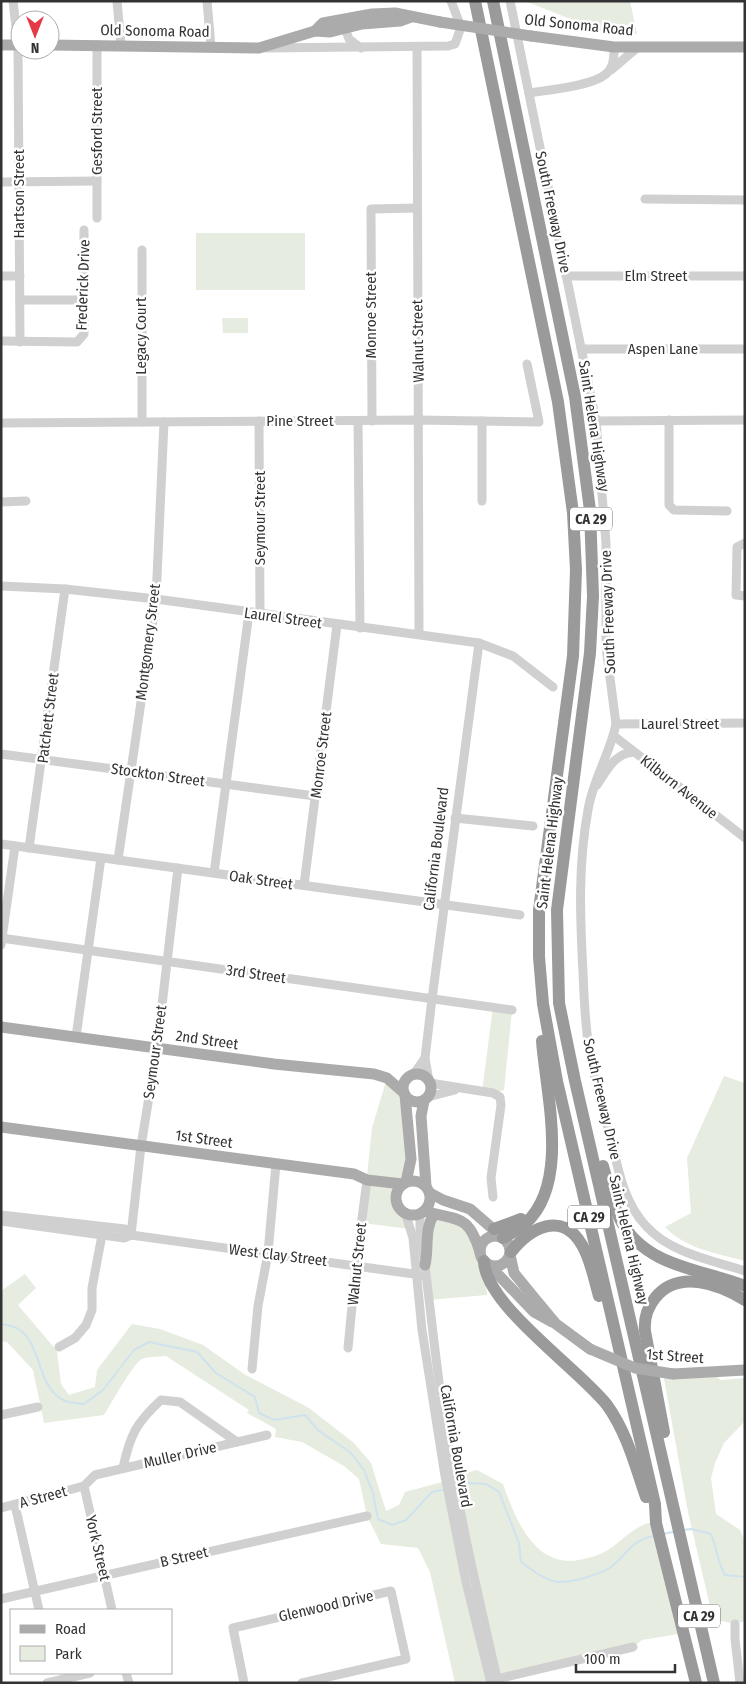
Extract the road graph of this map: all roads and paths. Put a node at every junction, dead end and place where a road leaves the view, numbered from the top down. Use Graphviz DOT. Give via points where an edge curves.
graph roads {
  1 [pos="117,1"];
  2 [pos="207,1"];
  3 [pos="452,1"];
  4 [pos="475,1"];
  5 [pos="493,1"];
  6 [pos="510,1"];
  7 [pos="343,24"];
  8 [pos="60,45"];
  9 [pos="97,45"];
  10 [pos="121,45"];
  11 [pos="211,47"];
  12 [pos="614,47"];
  13 [pos="638,47"];
  14 [pos="745,47"];
  15 [pos="259,48"];
  16 [pos="362,48"];
  17 [pos="417,48"];
  18 [pos="19,60"];
  19 [pos="607,73"];
  20 [pos="528,93"];
  21 [pos="97,181"];
  22 [pos="1,182"];
  23 [pos="19,182"];
  24 [pos="645,199"];
  25 [pos="745,200"];
  26 [pos="416,208"];
  27 [pos="97,218"];
  28 [pos="84,230"];
  29 [pos="142,250"];
  30 [pos="1,276"];
  31 [pos="20,276"];
  32 [pos="566,276"];
  33 [pos="745,276"];
  34 [pos="20,300"];
  35 [pos="84,300"];
  36 [pos="1,341"];
  37 [pos="20,342"];
  38 [pos="581,349"];
  39 [pos="745,349"];
  40 [pos="527,364"];
  41 [pos="418,420"];
  42 [pos="669,420"];
  43 [pos="745,420"];
  44 [pos="358,421"];
  45 [pos="372,421"];
  46 [pos="482,421"];
  47 [pos="596,421"];
  48 [pos="142,422"];
  49 [pos="164,422"];
  50 [pos="260,422"];
  51 [pos="1,423"];
  52 [pos="482,501"];
  53 [pos="1,502"];
  54 [pos="26,502"];
  55 [pos="727,511"];
  56 [pos="745,543"];
  57 [pos="1,586"];
  58 [pos="65,588"];
  59 [pos="745,596"];
  60 [pos="156,599"];
  61 [pos="249,613"];
  62 [pos="260,615"];
  63 [pos="337,625"];
  64 [pos="360,628"];
  65 [pos="419,634"];
  66 [pos="479,643"];
  67 [pos="553,687"];
  68 [pos="745,723"];
  69 [pos="616,724"];
  70 [pos="614,736"];
  71 [pos="634,752"];
  72 [pos="1,754"];
  73 [pos="43,760"];
  74 [pos="130,771"];
  75 [pos="228,784"];
  76 [pos="315,796"];
  77 [pos="590,796"];
  78 [pos="455,818"];
  79 [pos="534,826"];
  80 [pos="743,833"];
  81 [pos="1,844"];
  82 [pos="15,846"];
  83 [pos="29,848"];
  84 [pos="101,858"];
  85 [pos="118,860"];
  86 [pos="178,868"];
  87 [pos="214,873"];
  88 [pos="304,885"];
  89 [pos="444,904"];
  90 [pos="539,910"];
  91 [pos="520,915"];
  92 [pos="2,940"];
  93 [pos="88,950"];
  94 [pos="167,962"];
  95 [pos="432,999"];
  96 [pos="512,1010"];
  97 [pos="1,1027"];
  98 [pos="76,1037"];
  99 [pos="566,1043"];
  100 [pos="157,1048"];
  101 [pos="425,1058"];
  102 [pos="413,1075"];
  103 [pos="429,1082"];
  104 [pos="458,1089"];
  105 [pos="404,1094"];
  106 [pos="426,1099"];
  107 [pos="1,1127"];
  108 [pos="141,1146"];
  109 [pos="276,1164"];
  110 [pos="367,1180"];
  111 [pos="404,1183"];
  112 [pos="428,1189"];
  113 [pos="492,1197"];
  114 [pos="405,1212"];
  115 [pos="426,1213"];
  116 [pos="1,1215"];
  117 [pos="1,1222"];
  118 [pos="102,1235"];
  119 [pos="130,1235"];
  120 [pos="499,1235"];
  121 [pos="268,1253"];
  122 [pos="511,1253"];
  123 [pos="484,1259"];
  124 [pos="356,1265"];
  125 [pos="745,1271"];
  126 [pos="422,1272"];
  127 [pos="745,1286"];
  128 [pos="745,1300"];
  129 [pos="420,1308"];
  130 [pos="556,1324"];
  131 [pos="432,1336"];
  132 [pos="59,1347"];
  133 [pos="348,1348"];
  134 [pos="252,1369"];
  135 [pos="745,1370"];
  136 [pos="38,1406"];
  137 [pos="1,1415"];
  138 [pos="635,1419"];
  139 [pos="268,1435"];
  140 [pos="237,1442"];
  141 [pos="123,1468"];
  142 [pos="449,1476"];
  143 [pos="84,1486"];
  144 [pos="15,1505"];
  145 [pos="1,1508"];
  146 [pos="367,1516"];
  147 [pos="677,1521"];
  148 [pos="656,1523"];
  149 [pos="104,1576"];
  150 [pos="35,1591"];
  151 [pos="1,1599"];
  152 [pos="40,1609"];
  153 [pos="112,1609"];
  154 [pos="735,1624"];
  155 [pos="633,1647"];
  156 [pos="85,1674"];
  157 [pos="53,1680"];
  158 [pos="494,1681"];
  159 [pos="244,1683"];
  160 [pos="302,1683"];
  161 [pos="695,1683"];
  162 [pos="714,1683"];
  163 [pos="740,1683"];
  1 -- 10 [label="street"];
  2 -- 11 [label="street"];
  3 -- 17 [label="street, Old Sonoma Road" via="461,28 455,44"];
  4 -- 90 [label="highway, Saint Helena Highway / CA 29" via="558,402 573,513 576,580 573,656"];
  5 -- 99 [label="highway, Saint Helena Highway / CA 29" via="575,397 590,510 593,596 590,653 557,910 559,1003"];
  6 -- 20 [label="street, South Freeway Drive"];
  7 -- 12 [label="main road, Old Sonoma Road, bridge" via="372,14 395,14"];
  7 -- 15 [label="main road, Old Sonoma Road" via="323,23 315,31"];
  7 -- 16 [label="street" via="349,39"];
  8 -- 9 [label="main road, Old Sonoma Road"];
  9 -- 10 [label="main road, Old Sonoma Road"];
  9 -- 21 [label="street, Gesford Street"];
  10 -- 11 [label="main road, Old Sonoma Road"];
  11 -- 15 [label="main road, Old Sonoma Road"];
  12 -- 13 [label="main road, Old Sonoma Road"];
  12 -- 19 [label="street"];
  13 -- 14 [label="main road, Old Sonoma Road"];
  13 -- 19 [label="street"];
  15 -- 16 [label="street, Old Sonoma Road"];
  16 -- 17 [label="street, Old Sonoma Road"];
  17 -- 26 [label="street, Walnut Street"];
  18 -- 23 [label="street, Hartson Street"];
  19 -- 20 [label="street" via="591,81"];
  20 -- 32 [label="street, South Freeway Drive"];
  21 -- 23 [label="street"];
  21 -- 27 [label="street, Gesford Street"];
  22 -- 23 [label="street"];
  23 -- 31 [label="street, Hartson Street"];
  24 -- 25 [label="street"];
  26 -- 41 [label="street, Walnut Street"];
  26 -- 45 [label="street, Monroe Street" via="371,209"];
  28 -- 35 [label="street, Frederick Drive"];
  29 -- 48 [label="street, Legacy Court"];
  30 -- 31 [label="street"];
  31 -- 34 [label="street, Hartson Street"];
  32 -- 33 [label="street, Elm Street"];
  32 -- 38 [label="street, South Freeway Drive"];
  34 -- 35 [label="street"];
  34 -- 37 [label="street, Hartson Street"];
  35 -- 37 [label="street, Frederick Drive" via="84,334 77,342"];
  36 -- 37 [label="street, Frederick Drive"];
  38 -- 39 [label="street, Aspen Lane"];
  38 -- 47 [label="street, South Freeway Drive"];
  40 -- 46 [label="street, Pine Street" via="539,422"];
  41 -- 45 [label="street, Pine Street"];
  41 -- 46 [label="street, Pine Street"];
  41 -- 65 [label="street, Walnut Street"];
  42 -- 43 [label="street"];
  42 -- 47 [label="street"];
  42 -- 55 [label="street" via="669,505 674,510"];
  44 -- 45 [label="street, Pine Street"];
  44 -- 50 [label="street, Pine Street"];
  44 -- 64 [label="street"];
  46 -- 52 [label="street"];
  47 -- 69 [label="street, South Freeway Drive" via="606,543 606,648"];
  48 -- 49 [label="street, Pine Street"];
  48 -- 51 [label="street, Pine Street"];
  49 -- 50 [label="street, Pine Street"];
  49 -- 60 [label="street, Montgomery Street"];
  50 -- 62 [label="street, Seymour Street"];
  53 -- 54 [label="street"];
  56 -- 59 [label="street" via="737,547 736,594"];
  57 -- 58 [label="street, Laurel Street"];
  58 -- 60 [label="street, Laurel Street"];
  58 -- 73 [label="street, Patchett Street"];
  60 -- 61 [label="street, Laurel Street"];
  60 -- 74 [label="street, Montgomery Street"];
  61 -- 62 [label="street, Laurel Street"];
  61 -- 75 [label="street"];
  62 -- 63 [label="street, Laurel Street"];
  63 -- 64 [label="street, Laurel Street"];
  63 -- 76 [label="street, Monroe Street"];
  64 -- 65 [label="street, Laurel Street"];
  65 -- 66 [label="street, Laurel Street"];
  66 -- 67 [label="street, Laurel Street" via="513,656"];
  66 -- 78 [label="street, California Boulevard"];
  68 -- 69 [label="street, Laurel Street"];
  69 -- 70 [label="street, South Freeway Drive"];
  70 -- 71 [label="street, Kilburn Avenue"];
  70 -- 77 [label="street, South Freeway Drive"];
  71 -- 77 [label="street" via="617,757"];
  71 -- 80 [label="street, Kilburn Avenue"];
  72 -- 73 [label="street, Stockton Street"];
  73 -- 74 [label="street, Stockton Street"];
  73 -- 83 [label="street, Patchett Street"];
  74 -- 75 [label="street, Stockton Street"];
  74 -- 85 [label="street, Montgomery Street"];
  75 -- 76 [label="street, Stockton Street"];
  75 -- 87 [label="street"];
  76 -- 88 [label="street, Monroe Street"];
  77 -- 125 [label="street, South Freeway Drive" via="579,890 587,1028 594,1076 625,1191 640,1220 655,1235 682,1250"];
  78 -- 79 [label="street"];
  78 -- 89 [label="street, California Boulevard"];
  81 -- 82 [label="street, Oak Street"];
  82 -- 83 [label="street, Oak Street"];
  82 -- 92 [label="street"];
  83 -- 84 [label="street, Oak Street"];
  84 -- 85 [label="street, Oak Street"];
  84 -- 93 [label="street"];
  85 -- 86 [label="street, Oak Street"];
  86 -- 87 [label="street, Oak Street"];
  86 -- 94 [label="street, Seymour Street"];
  87 -- 88 [label="street, Oak Street"];
  88 -- 89 [label="street, Oak Street"];
  89 -- 91 [label="street, Oak Street"];
  89 -- 95 [label="street, California Boulevard"];
  90 -- 120 [label="highway" via="535,971 554,1146 548,1182 534,1212 511,1224"];
  90 -- 138 [label="highway, Saint Helena Highway / CA 29" via="539,957 550,1046"];
  92 -- 93 [label="street, 3rd Street"];
  93 -- 94 [label="street, 3rd Street"];
  93 -- 98 [label="street"];
  94 -- 95 [label="street, 3rd Street"];
  94 -- 100 [label="street, Seymour Street"];
  95 -- 96 [label="street, 3rd Street"];
  95 -- 101 [label="street, California Boulevard"];
  97 -- 98 [label="main road, 2nd Street"];
  98 -- 100 [label="main road, 2nd Street"];
  99 -- 127 [label="highway" via="614,1203 625,1228 656,1257"];
  99 -- 147 [label="highway, Saint Helena Highway / CA 29"];
  100 -- 105 [label="main road, 2nd Street" via="374,1074 387,1078"];
  100 -- 108 [label="street, Seymour Street"];
  101 -- 102 [label="street, California Boulevard"];
  101 -- 103 [label="street, California Boulevard"];
  102 -- 103 [label="main road" via="422,1076"];
  102 -- 105 [label="main road" via="406,1080"];
  103 -- 104 [label="street"];
  103 -- 106 [label="main road" via="431,1089"];
  104 -- 106 [label="street"];
  104 -- 113 [label="street" via="493,1093 501,1101"];
  105 -- 106 [label="main road" via="415,1102"];
  105 -- 111 [label="main road" via="411,1159"];
  106 -- 112 [label="main road" via="421,1123"];
  107 -- 108 [label="main road, 1st Street"];
  108 -- 109 [label="main road, 1st Street"];
  108 -- 119 [label="street, Seymour Street"];
  109 -- 110 [label="main road, 1st Street" via="354,1174"];
  109 -- 121 [label="street"];
  110 -- 111 [label="main road, 1st Street"];
  110 -- 124 [label="street, Walnut Street"];
  111 -- 112 [label="main road" via="417,1181"];
  111 -- 114 [label="main road" via="396,1199"];
  112 -- 115 [label="main road" via="430,1201"];
  112 -- 120 [label="main road, 1st Street" via="443,1200 470,1210"];
  114 -- 115 [label="main road" via="412,1215"];
  114 -- 126 [label="street, California Boulevard"];
  115 -- 123 [label="main road, 1st Street" via="462,1220 473,1231"];
  115 -- 126 [label="main road" via="428,1252"];
  116 -- 119 [label="street, West Clay Street" via="125,1229"];
  117 -- 118 [label="street, West Clay Street"];
  118 -- 119 [label="street, West Clay Street" via="124,1238"];
  118 -- 132 [label="street" via="92,1288 92,1310 86,1324 74,1338"];
  119 -- 121 [label="street, West Clay Street"];
  120 -- 122 [label="main road, 1st Street"];
  120 -- 123 [label="main road" via="486,1239 480,1247"];
  121 -- 124 [label="street, West Clay Street"];
  121 -- 134 [label="street" via="258,1306"];
  122 -- 123 [label="main road" via="502,1265"];
  122 -- 130 [label="main road, 1st Street" via="514,1273"];
  122 -- 138 [label="highway" via="527,1235 543,1226 562,1227 577,1238 588,1257"];
  123 -- 130 [label="main road, 1st Street" via="534,1312"];
  123 -- 148 [label="highway" via="492,1284 509,1307 587,1383 615,1418 628,1443"];
  124 -- 126 [label="street, West Clay Street"];
  124 -- 133 [label="street, Walnut Street"];
  126 -- 129 [label="street, California Boulevard"];
  126 -- 131 [label="street, California Boulevard"];
  128 -- 147 [label="highway" via="710,1284 683,1282 662,1291 647,1312 645,1331"];
  129 -- 131 [label="street" via="424,1313 426,1336"];
  129 -- 142 [label="street, California Boulevard"];
  130 -- 135 [label="main road, 1st Street, bridge" via="590,1349 627,1366 674,1374"];
  131 -- 142 [label="street, California Boulevard"];
  136 -- 137 [label="street"];
  138 -- 148 [label="highway, Saint Helena Highway / CA 29" via="655,1504"];
  139 -- 140 [label="street, Muller Drive"];
  140 -- 141 [label="street, Muller Drive"];
  140 -- 141 [label="street, Muller Drive" via="180,1402 161,1400 146,1413 129,1440"];
  141 -- 143 [label="street, Muller Drive" via="95,1475"];
  142 -- 158 [label="street, California Boulevard"];
  143 -- 144 [label="street, A Street"];
  143 -- 149 [label="street, York Street"];
  144 -- 145 [label="street, A Street"];
  144 -- 150 [label="street"];
  146 -- 149 [label="street, B Street"];
  147 -- 162 [label="highway, Saint Helena Highway / CA 29"];
  148 -- 161 [label="highway, Saint Helena Highway / CA 29"];
  149 -- 150 [label="street, B Street"];
  149 -- 153 [label="street, York Street"];
  150 -- 151 [label="street, B Street"];
  150 -- 152 [label="street"];
  154 -- 163 [label="street"];
  155 -- 158 [label="street"];
  156 -- 157 [label="street"];
  159 -- 160 [label="street, Glenwood Drive" via="233,1628 391,1591 406,1659"];
}
